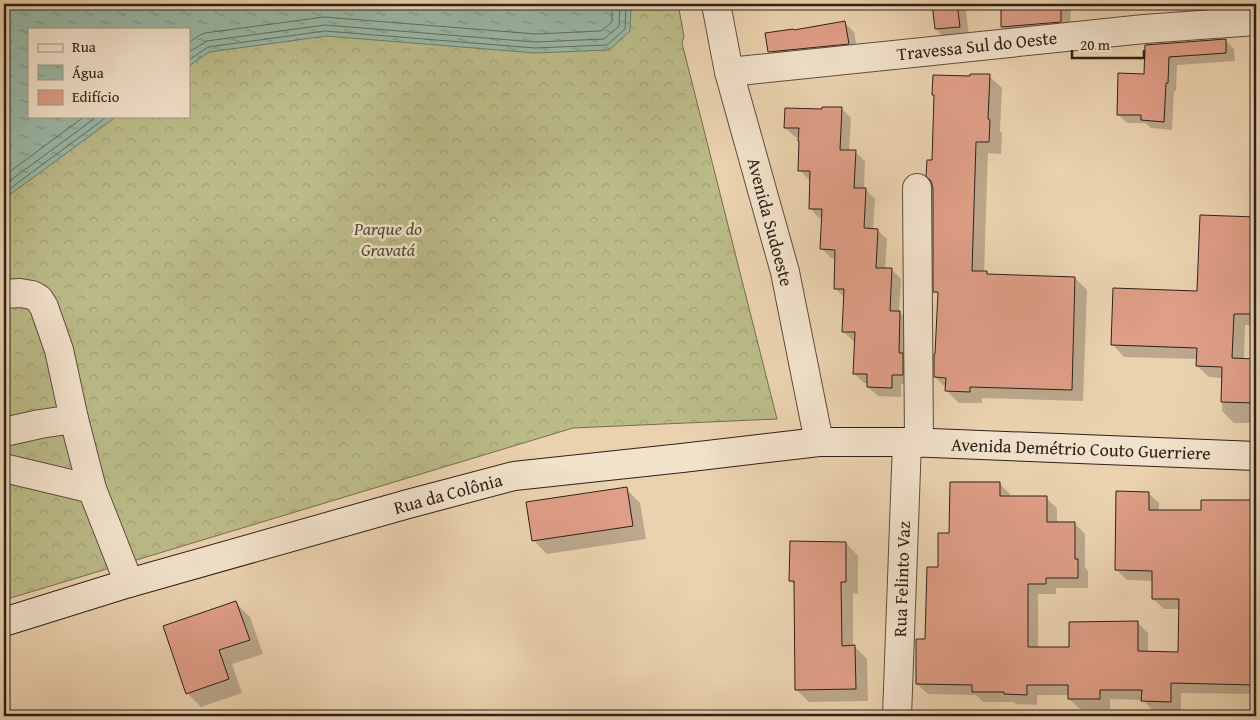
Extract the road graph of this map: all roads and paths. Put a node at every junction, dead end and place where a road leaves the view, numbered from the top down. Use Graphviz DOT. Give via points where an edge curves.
graph roads {
  1 [pos="716,4"];
  2 [pos="1256,21"];
  3 [pos="728,72"];
  4 [pos="917,188"];
  5 [pos="4,294"];
  6 [pos="74,419"];
  7 [pos="4,432"];
  8 [pos="819,442"];
  9 [pos="913,443"];
  10 [pos="1256,456"];
  11 [pos="4,468"];
  12 [pos="92,489"];
  13 [pos="129,584"];
  14 [pos="4,622"];
  15 [pos="897,716"];
  1 -- 3 [label="street, Avenida Sudoeste"];
  2 -- 3 [label="street, Travessa Sul do Oeste" via="1144,29"];
  3 -- 8 [label="street, Avenida Sudoeste" via="785,272"];
  4 -- 9 [label="street, Rua Felinto Vaz"];
  5 -- 6 [label="street" via="32,295 44,307 59,350"];
  6 -- 7 [label="street"];
  6 -- 12 [label="street"];
  8 -- 9 [label="street, Rua da Colônia"];
  8 -- 13 [label="street, Rua da Colônia" via="514,476"];
  9 -- 10 [label="street, Avenida Demétrio Couto Guerriere"];
  9 -- 15 [label="street, Rua Felinto Vaz"];
  11 -- 12 [label="street"];
  12 -- 13 [label="street"];
  13 -- 14 [label="street, Rua da Colônia"];
}
